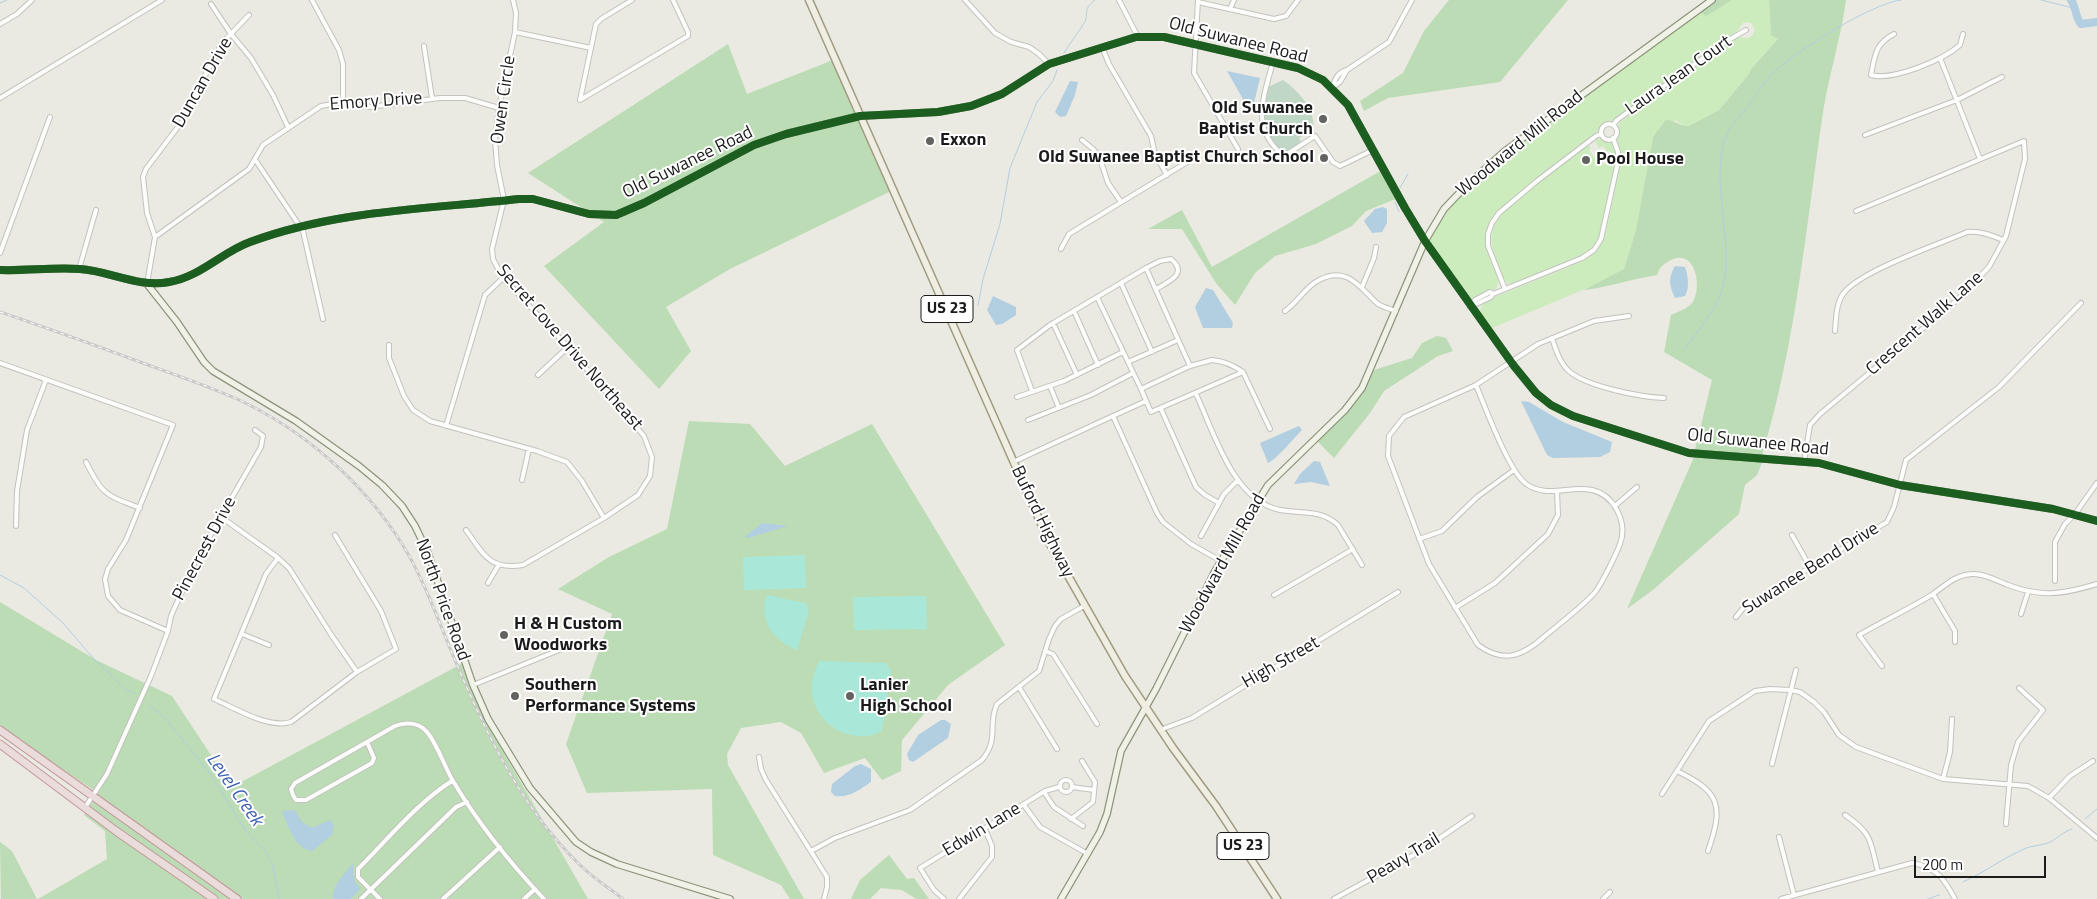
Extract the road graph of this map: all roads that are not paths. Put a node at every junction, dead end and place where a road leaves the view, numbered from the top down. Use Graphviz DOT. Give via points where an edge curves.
graph roads {
  1 [pos="32,0"];
  2 [pos="162,0"];
  3 [pos="312,0"];
  4 [pos="513,0"];
  5 [pos="632,0"];
  6 [pos="673,0"];
  7 [pos="809,0"];
  8 [pos="965,0"];
  9 [pos="1120,0"];
  10 [pos="1234,0"];
  11 [pos="1298,0"];
  12 [pos="1406,0"];
  13 [pos="1712,0"];
  14 [pos="1198,1"];
  15 [pos="1411,2"];
  16 [pos="211,4"];
  17 [pos="1230,9"];
  18 [pos="249,15"];
  19 [pos="0,24"];
  20 [pos="1746,30"];
  21 [pos="515,32"];
  22 [pos="231,34"];
  23 [pos="1894,34"];
  24 [pos="1963,34"];
  25 [pos="1138,37"];
  26 [pos="1196,44"];
  27 [pos="424,46"];
  28 [pos="1102,47"];
  29 [pos="591,48"];
  30 [pos="1940,58"];
  31 [pos="1273,62"];
  32 [pos="1050,64"];
  33 [pos="2002,77"];
  34 [pos="1332,88"];
  35 [pos="0,98"];
  36 [pos="432,98"];
  37 [pos="1957,100"];
  38 [pos="343,102"];
  39 [pos="499,108"];
  40 [pos="50,116"];
  41 [pos="860,116"];
  42 [pos="1613,125"];
  43 [pos="288,127"];
  44 [pos="1601,134"];
  45 [pos="1865,135"];
  46 [pos="1613,138"];
  47 [pos="1082,140"];
  48 [pos="1238,149"];
  49 [pos="1373,150"];
  50 [pos="1980,159"];
  51 [pos="256,161"];
  52 [pos="1189,161"];
  53 [pos="1167,175"];
  54 [pos="504,200"];
  55 [pos="1121,202"];
  56 [pos="96,210"];
  57 [pos="1856,210"];
  58 [pos="301,228"];
  59 [pos="155,237"];
  60 [pos="2003,240"];
  61 [pos="1425,241"];
  62 [pos="1376,247"];
  63 [pos="1061,249"];
  64 [pos="0,253"];
  65 [pos="1146,268"];
  66 [pos="79,269"];
  67 [pos="0,270"];
  68 [pos="503,278"];
  69 [pos="1121,283"];
  70 [pos="147,284"];
  71 [pos="1362,286"];
  72 [pos="1156,289"];
  73 [pos="1505,289"];
  74 [pos="1097,297"];
  75 [pos="2081,303"];
  76 [pos="1470,307"];
  77 [pos="1074,311"];
  78 [pos="1285,311"];
  79 [pos="1396,312"];
  80 [pos="1629,316"];
  81 [pos="323,319"];
  82 [pos="1053,323"];
  83 [pos="1835,331"];
  84 [pos="1552,338"];
  85 [pos="1178,340"];
  86 [pos="389,346"];
  87 [pos="568,347"];
  88 [pos="1123,352"];
  89 [pos="1152,352"];
  90 [pos="1128,362"];
  91 [pos="1510,362"];
  92 [pos="0,363"];
  93 [pos="1098,365"];
  94 [pos="1190,366"];
  95 [pos="1243,372"];
  96 [pos="1133,373"];
  97 [pos="538,375"];
  98 [pos="1077,375"];
  99 [pos="46,380"];
  100 [pos="1050,386"];
  101 [pos="1476,386"];
  102 [pos="1141,389"];
  103 [pos="1032,391"];
  104 [pos="1196,394"];
  105 [pos="1017,397"];
  106 [pos="1664,398"];
  107 [pos="1146,401"];
  108 [pos="1059,408"];
  109 [pos="1161,409"];
  110 [pos="1113,416"];
  111 [pos="1028,420"];
  112 [pos="446,426"];
  113 [pos="1270,429"];
  114 [pos="255,430"];
  115 [pos="530,449"];
  116 [pos="86,462"];
  117 [pos="1013,462"];
  118 [pos="1804,462"];
  119 [pos="1514,470"];
  120 [pos="522,480"];
  121 [pos="1237,480"];
  122 [pos="2097,483"];
  123 [pos="1900,485"];
  124 [pos="1638,487"];
  125 [pos="1557,491"];
  126 [pos="1258,500"];
  127 [pos="1219,503"];
  128 [pos="1616,505"];
  129 [pos="140,508"];
  130 [pos="2075,514"];
  131 [pos="221,517"];
  132 [pos="604,518"];
  133 [pos="2097,521"];
  134 [pos="16,526"];
  135 [pos="466,530"];
  136 [pos="335,535"];
  137 [pos="1792,535"];
  138 [pos="1201,536"];
  139 [pos="1419,539"];
  140 [pos="1353,550"];
  141 [pos="278,558"];
  142 [pos="1221,560"];
  143 [pos="1362,565"];
  144 [pos="498,566"];
  145 [pos="1810,567"];
  146 [pos="2055,581"];
  147 [pos="488,582"];
  148 [pos="2097,584"];
  149 [pos="1398,592"];
  150 [pos="2028,592"];
  151 [pos="1932,594"];
  152 [pos="1274,595"];
  153 [pos="1084,606"];
  154 [pos="1455,608"];
  155 [pos="2021,614"];
  156 [pos="1736,617"];
  157 [pos="168,631"];
  158 [pos="242,634"];
  159 [pos="1955,642"];
  160 [pos="269,645"];
  161 [pos="569,646"];
  162 [pos="1045,650"];
  163 [pos="1882,666"];
  164 [pos="1796,670"];
  165 [pos="357,672"];
  166 [pos="473,685"];
  167 [pos="1019,687"];
  168 [pos="2018,688"];
  169 [pos="1790,690"];
  170 [pos="1146,708"];
  171 [pos="1952,719"];
  172 [pos="1097,724"];
  173 [pos="0,730"];
  174 [pos="1160,730"];
  175 [pos="367,742"];
  176 [pos="0,744"];
  177 [pos="1057,749"];
  178 [pos="759,757"];
  179 [pos="1082,761"];
  180 [pos="2092,761"];
  181 [pos="1772,764"];
  182 [pos="1677,771"];
  183 [pos="1943,779"];
  184 [pos="452,781"];
  185 [pos="2010,785"];
  186 [pos="1060,787"];
  187 [pos="1072,788"];
  188 [pos="1094,790"];
  189 [pos="1044,792"];
  190 [pos="1662,794"];
  191 [pos="94,796"];
  192 [pos="2049,798"];
  193 [pos="467,802"];
  194 [pos="1024,805"];
  195 [pos="86,806"];
  196 [pos="1845,815"];
  197 [pos="1472,816"];
  198 [pos="1071,819"];
  199 [pos="2006,824"];
  200 [pos="1083,826"];
  201 [pos="985,828"];
  202 [pos="1779,836"];
  203 [pos="2097,838"];
  204 [pos="500,847"];
  205 [pos="811,851"];
  206 [pos="1708,851"];
  207 [pos="1088,854"];
  208 [pos="1878,872"];
  209 [pos="535,889"];
  210 [pos="371,890"];
  211 [pos="1610,892"];
  212 [pos="1794,895"];
  213 [pos="1064,898"];
  214 [pos="214,899"];
  215 [pos="237,899"];
  216 [pos="361,899"];
  217 [pos="380,899"];
  218 [pos="443,899"];
  219 [pos="524,899"];
  220 [pos="544,899"];
  221 [pos="730,899"];
  222 [pos="824,899"];
  223 [pos="944,899"];
  224 [pos="959,899"];
  225 [pos="1277,899"];
  226 [pos="1334,899"];
  227 [pos="1603,899"];
  228 [pos="1781,899"];
  229 [pos="1955,899"];
  1 -- 19 [label="street"];
  2 -- 35 [label="street"];
  3 -- 38 [label="street" via="339,50"];
  4 -- 21 [label="street, Owen Circle"];
  5 -- 29 [label="street" via="596,24"];
  6 -- 29 [label="street" via="688,36 580,100"];
  7 -- 41 [label="main road, US 23"];
  8 -- 32 [label="street" via="995,33 1029,47"];
  9 -- 25 [label="street"];
  10 -- 17 [label="street"];
  11 -- 17 [label="street" via="1291,12 1279,18"];
  12 -- 15 [label="street"];
  13 -- 61 [label="street, Woodward Mill Road" via="1505,152 1453,198 1435,221"];
  14 -- 17 [label="street"];
  14 -- 26 [label="street"];
  15 -- 34 [label="street" via="1389,42 1347,70"];
  16 -- 22 [label="street"];
  18 -- 22 [label="street, Duncan Drive"];
  20 -- 42 [label="street, Laura Jean Court"];
  21 -- 29 [label="street"];
  21 -- 39 [label="street, Owen Circle"];
  22 -- 43 [label="street" via="251,58"];
  22 -- 59 [label="street, Duncan Drive" via="222,43 187,115 143,176 146,212"];
  23 -- 30 [label="street" via="1882,41 1875,54 1871,75 1880,78 1895,76"];
  24 -- 30 [label="street" via="1960,46"];
  25 -- 26 [label="street, Old Suwanee Road" via="1164,37"];
  25 -- 28 [label="street, Old Suwanee Road"];
  26 -- 31 [label="street, Old Suwanee Road"];
  26 -- 48 [label="street" via="1194,75"];
  27 -- 36 [label="street"];
  28 -- 32 [label="street, Old Suwanee Road"];
  28 -- 53 [label="street" via="1151,136 1155,154"];
  30 -- 37 [label="street"];
  31 -- 34 [label="street, Old Suwanee Road" via="1305,71"];
  31 -- 49 [label="street" via="1261,124 1274,149 1284,156 1315,136 1333,162 1340,166"];
  32 -- 41 [label="street, Old Suwanee Road" via="1002,94 971,106 932,113"];
  33 -- 37 [label="street"];
  34 -- 49 [label="street, Old Suwanee Road" via="1348,105"];
  36 -- 38 [label="street, Emory Drive" via="370,107"];
  36 -- 39 [label="street, Emory Drive" via="465,98"];
  37 -- 45 [label="street"];
  37 -- 50 [label="street"];
  38 -- 43 [label="street, Emory Drive" via="321,106"];
  39 -- 54 [label="street, Owen Circle" via="495,140"];
  40 -- 64 [label="street"];
  41 -- 54 [label="street, Old Suwanee Road" via="754,145 616,215 589,214 533,199"];
  41 -- 117 [label="main road, Buford Highway / US 23"];
  42 -- 44 [label="street, Laura Jean Court" via="1604,125"];
  42 -- 46 [label="street, Laura Jean Court" via="1617,132"];
  43 -- 51 [label="street, Emory Drive" via="264,144 257,153"];
  44 -- 46 [label="street" via="1607,139"];
  44 -- 73 [label="street, Laura Jean Court" via="1546,173 1494,220 1488,243"];
  46 -- 73 [label="street" via="1618,162 1603,234 1596,247 1582,258"];
  47 -- 55 [label="street" via="1099,156 1108,183"];
  49 -- 61 [label="street, Old Suwanee Road"];
  50 -- 57 [label="street, Crescent Walk Lane"];
  50 -- 60 [label="street, Crescent Walk Lane" via="2024,141 2025,159"];
  51 -- 58 [label="street"];
  51 -- 59 [label="street"];
  52 -- 53 [label="street"];
  53 -- 55 [label="street"];
  54 -- 58 [label="street, Old Suwanee Road" via="370,213"];
  54 -- 68 [label="street, Secret Cove Drive Northeast" via="492,249 493,259"];
  55 -- 63 [label="street" via="1069,234"];
  56 -- 66 [label="street"];
  58 -- 70 [label="street, Old Suwanee Road" via="250,242 179,280"];
  58 -- 81 [label="street"];
  59 -- 70 [label="street"];
  60 -- 83 [label="street" via="1977,231 1967,232 1880,268 1843,294"];
  60 -- 118 [label="street, Crescent Walk Lane" via="1989,267 1957,300 1810,425"];
  61 -- 76 [label="street, Old Suwanee Road"];
  61 -- 79 [label="street, Woodward Mill Road"];
  62 -- 71 [label="street"];
  65 -- 69 [label="street"];
  65 -- 72 [label="street"];
  65 -- 72 [label="street" via="1171,259 1177,264 1174,278"];
  66 -- 67 [label="street"];
  66 -- 70 [label="street"];
  68 -- 87 [label="street, Secret Cove Drive Northeast"];
  68 -- 112 [label="street" via="485,295"];
  69 -- 74 [label="street"];
  69 -- 89 [label="street"];
  70 -- 166 [label="street, North Price Road" via="213,371 296,421 359,466 402,506 428,553"];
  71 -- 78 [label="street" via="1350,278 1320,279"];
  71 -- 79 [label="street" via="1379,305"];
  72 -- 85 [label="street"];
  73 -- 76 [label="street"];
  74 -- 77 [label="street"];
  74 -- 88 [label="street"];
  75 -- 123 [label="street, Suwanee Bend Drive" via="1999,387 1906,460"];
  76 -- 91 [label="street, Old Suwanee Road"];
  77 -- 82 [label="street"];
  77 -- 93 [label="street"];
  79 -- 126 [label="street, Woodward Mill Road" via="1355,399 1268,485"];
  80 -- 84 [label="street" via="1594,321"];
  82 -- 98 [label="street"];
  82 -- 103 [label="street" via="1017,350"];
  84 -- 91 [label="street"];
  84 -- 106 [label="street" via="1562,363 1571,373 1629,394"];
  85 -- 89 [label="street"];
  85 -- 94 [label="street"];
  86 -- 112 [label="street" via="389,358 413,410"];
  87 -- 97 [label="street"];
  87 -- 132 [label="street, Secret Cove Drive Northeast" via="644,436 652,457 650,476 638,495"];
  88 -- 90 [label="street"];
  88 -- 93 [label="street"];
  89 -- 90 [label="street"];
  90 -- 96 [label="street"];
  91 -- 101 [label="street"];
  91 -- 118 [label="street, Old Suwanee Road" via="1550,405 1573,416 1689,453"];
  92 -- 99 [label="street"];
  93 -- 98 [label="street"];
  94 -- 95 [label="street" via="1212,360 1222,361"];
  94 -- 102 [label="street"];
  95 -- 104 [label="street"];
  95 -- 113 [label="street"];
  96 -- 102 [label="street"];
  96 -- 108 [label="street"];
  98 -- 100 [label="street"];
  99 -- 129 [label="street" via="174,425"];
  99 -- 134 [label="street" via="27,430 17,491"];
  100 -- 103 [label="street"];
  100 -- 108 [label="street"];
  101 -- 119 [label="street"];
  101 -- 139 [label="street" via="1404,417 1389,436 1388,456"];
  102 -- 107 [label="street"];
  103 -- 105 [label="street"];
  104 -- 109 [label="street"];
  104 -- 121 [label="street"];
  107 -- 109 [label="street" via="1151,412"];
  107 -- 110 [label="street"];
  108 -- 111 [label="street"];
  109 -- 127 [label="street" via="1196,487"];
  110 -- 117 [label="street"];
  110 -- 142 [label="street" via="1163,522 1191,544"];
  112 -- 115 [label="street"];
  114 -- 131 [label="street, Pinecrest Drive" via="263,436 261,447"];
  115 -- 120 [label="street"];
  115 -- 132 [label="street" via="567,462"];
  116 -- 129 [label="street" via="98,485 109,496"];
  117 -- 153 [label="main road, Buford Highway / US 23" via="1050,544"];
  118 -- 123 [label="street, Old Suwanee Road" via="1844,469"];
  119 -- 125 [label="street" via="1526,483"];
  119 -- 139 [label="street" via="1477,497 1442,530"];
  121 -- 126 [label="street"];
  121 -- 127 [label="street"];
  122 -- 130 [label="street"];
  123 -- 130 [label="street, Old Suwanee Road"];
  123 -- 145 [label="street, Suwanee Bend Drive" via="1887,522"];
  124 -- 128 [label="street"];
  125 -- 128 [label="street" via="1592,490"];
  125 -- 154 [label="street" via="1558,515 1548,534 1495,583"];
  126 -- 140 [label="street" via="1278,510 1313,512 1328,517 1338,525"];
  126 -- 142 [label="street, Woodward Mill Road"];
  127 -- 138 [label="street"];
  128 -- 154 [label="street" via="1621,522 1621,542 1595,592 1531,648 1512,657 1490,654 1478,645"];
  129 -- 157 [label="street" via="108,569 108,596 120,610"];
  130 -- 133 [label="street, Old Suwanee Road"];
  130 -- 146 [label="street" via="2064,524 2055,542"];
  131 -- 141 [label="street"];
  131 -- 157 [label="street, Pinecrest Drive" via="195,562 171,616"];
  132 -- 144 [label="street, Secret Cove Drive Northeast" via="523,565"];
  135 -- 144 [label="street" via="482,553"];
  136 -- 165 [label="street" via="381,611 396,649"];
  137 -- 145 [label="street"];
  139 -- 154 [label="street" via="1429,564"];
  140 -- 143 [label="street"];
  140 -- 152 [label="street"];
  141 -- 158 [label="street" via="266,574"];
  141 -- 165 [label="street" via="289,568"];
  142 -- 170 [label="street, Woodward Mill Road"];
  144 -- 147 [label="street"];
  145 -- 156 [label="street, Suwanee Bend Drive" via="1745,606"];
  148 -- 150 [label="street" via="2048,595"];
  149 -- 174 [label="street, High Street" via="1192,718"];
  150 -- 151 [label="street" via="1972,574 1952,579"];
  150 -- 155 [label="street"];
  151 -- 159 [label="street" via="1954,631"];
  151 -- 163 [label="street" via="1859,635"];
  153 -- 162 [label="street" via="1061,619"];
  153 -- 170 [label="main road, Buford Highway / US 23"];
  157 -- 191 [label="street, Pinecrest Drive" via="108,774"];
  158 -- 160 [label="street"];
  158 -- 165 [label="street" via="214,699 264,720 282,724 291,722"];
  161 -- 166 [label="street"];
  162 -- 167 [label="street" via="1039,671"];
  162 -- 172 [label="street" via="1054,654"];
  164 -- 169 [label="street"];
  166 -- 221 [label="street, North Price Road" via="488,719 525,780 576,842 617,864"];
  167 -- 177 [label="street"];
  167 -- 205 [label="street" via="1003,697 993,711 993,742 982,760 910,810 835,838"];
  168 -- 185 [label="street" via="2043,710 2018,742 2011,765"];
  169 -- 181 [label="street"];
  169 -- 182 [label="street" via="1755,691 1709,721"];
  169 -- 183 [label="street" via="1800,692 1814,702 1839,735 1856,747"];
  170 -- 174 [label="main road, Buford Highway / US 23"];
  170 -- 207 [label="street, Woodward Mill Road" via="1121,751 1107,814"];
  171 -- 183 [label="street" via="1950,752"];
  173 -- 191 [label="highway"];
  174 -- 225 [label="main road, Buford Highway / US 23" via="1216,806"];
  175 -- 175 [label="street" via="295,783 291,789 296,800 306,800 372,763 374,758"];
  175 -- 184 [label="street" via="403,723 418,724 427,731"];
  176 -- 195 [label="highway"];
  178 -- 205 [label="street" via="764,775"];
  179 -- 188 [label="street" via="1093,776"];
  180 -- 192 [label="street" via="2070,776"];
  182 -- 190 [label="street"];
  182 -- 206 [label="street" via="1700,782 1717,806"];
  183 -- 185 [label="street"];
  184 -- 193 [label="street"];
  184 -- 210 [label="street" via="358,869 358,878"];
  185 -- 192 [label="street" via="2028,786"];
  185 -- 199 [label="street"];
  186 -- 187 [label="street, Edwin Lane" via="1065,792"];
  186 -- 187 [label="street, Edwin Lane" via="1066,780 1071,782"];
  186 -- 189 [label="street, Edwin Lane"];
  187 -- 188 [label="street, Edwin Lane"];
  188 -- 198 [label="street" via="1090,805"];
  189 -- 194 [label="street, Edwin Lane"];
  189 -- 198 [label="street" via="1054,807"];
  191 -- 195 [label="street, Pinecrest Drive"];
  191 -- 215 [label="highway"];
  192 -- 203 [label="street"];
  193 -- 204 [label="street"];
  193 -- 210 [label="street" via="456,807"];
  194 -- 201 [label="street, Edwin Lane"];
  194 -- 207 [label="street" via="1040,827"];
  195 -- 214 [label="highway" via="116,831"];
  196 -- 208 [label="street" via="1868,834"];
  197 -- 226 [label="street, Peavy Trail" via="1421,851"];
  198 -- 200 [label="street"];
  201 -- 223 [label="street, Edwin Lane" via="920,868"];
  201 -- 224 [label="street" via="992,846 992,857"];
  202 -- 212 [label="street"];
  204 -- 209 [label="street"];
  204 -- 218 [label="street"];
  205 -- 222 [label="street" via="826,877"];
  207 -- 213 [label="street, Woodward Mill Road"];
  208 -- 212 [label="street"];
  208 -- 229 [label="street" via="1920,864 1937,872"];
  209 -- 219 [label="street"];
  209 -- 220 [label="street"];
  210 -- 216 [label="street"];
  210 -- 217 [label="street"];
  211 -- 227 [label="street"];
  212 -- 228 [label="street"];
}
